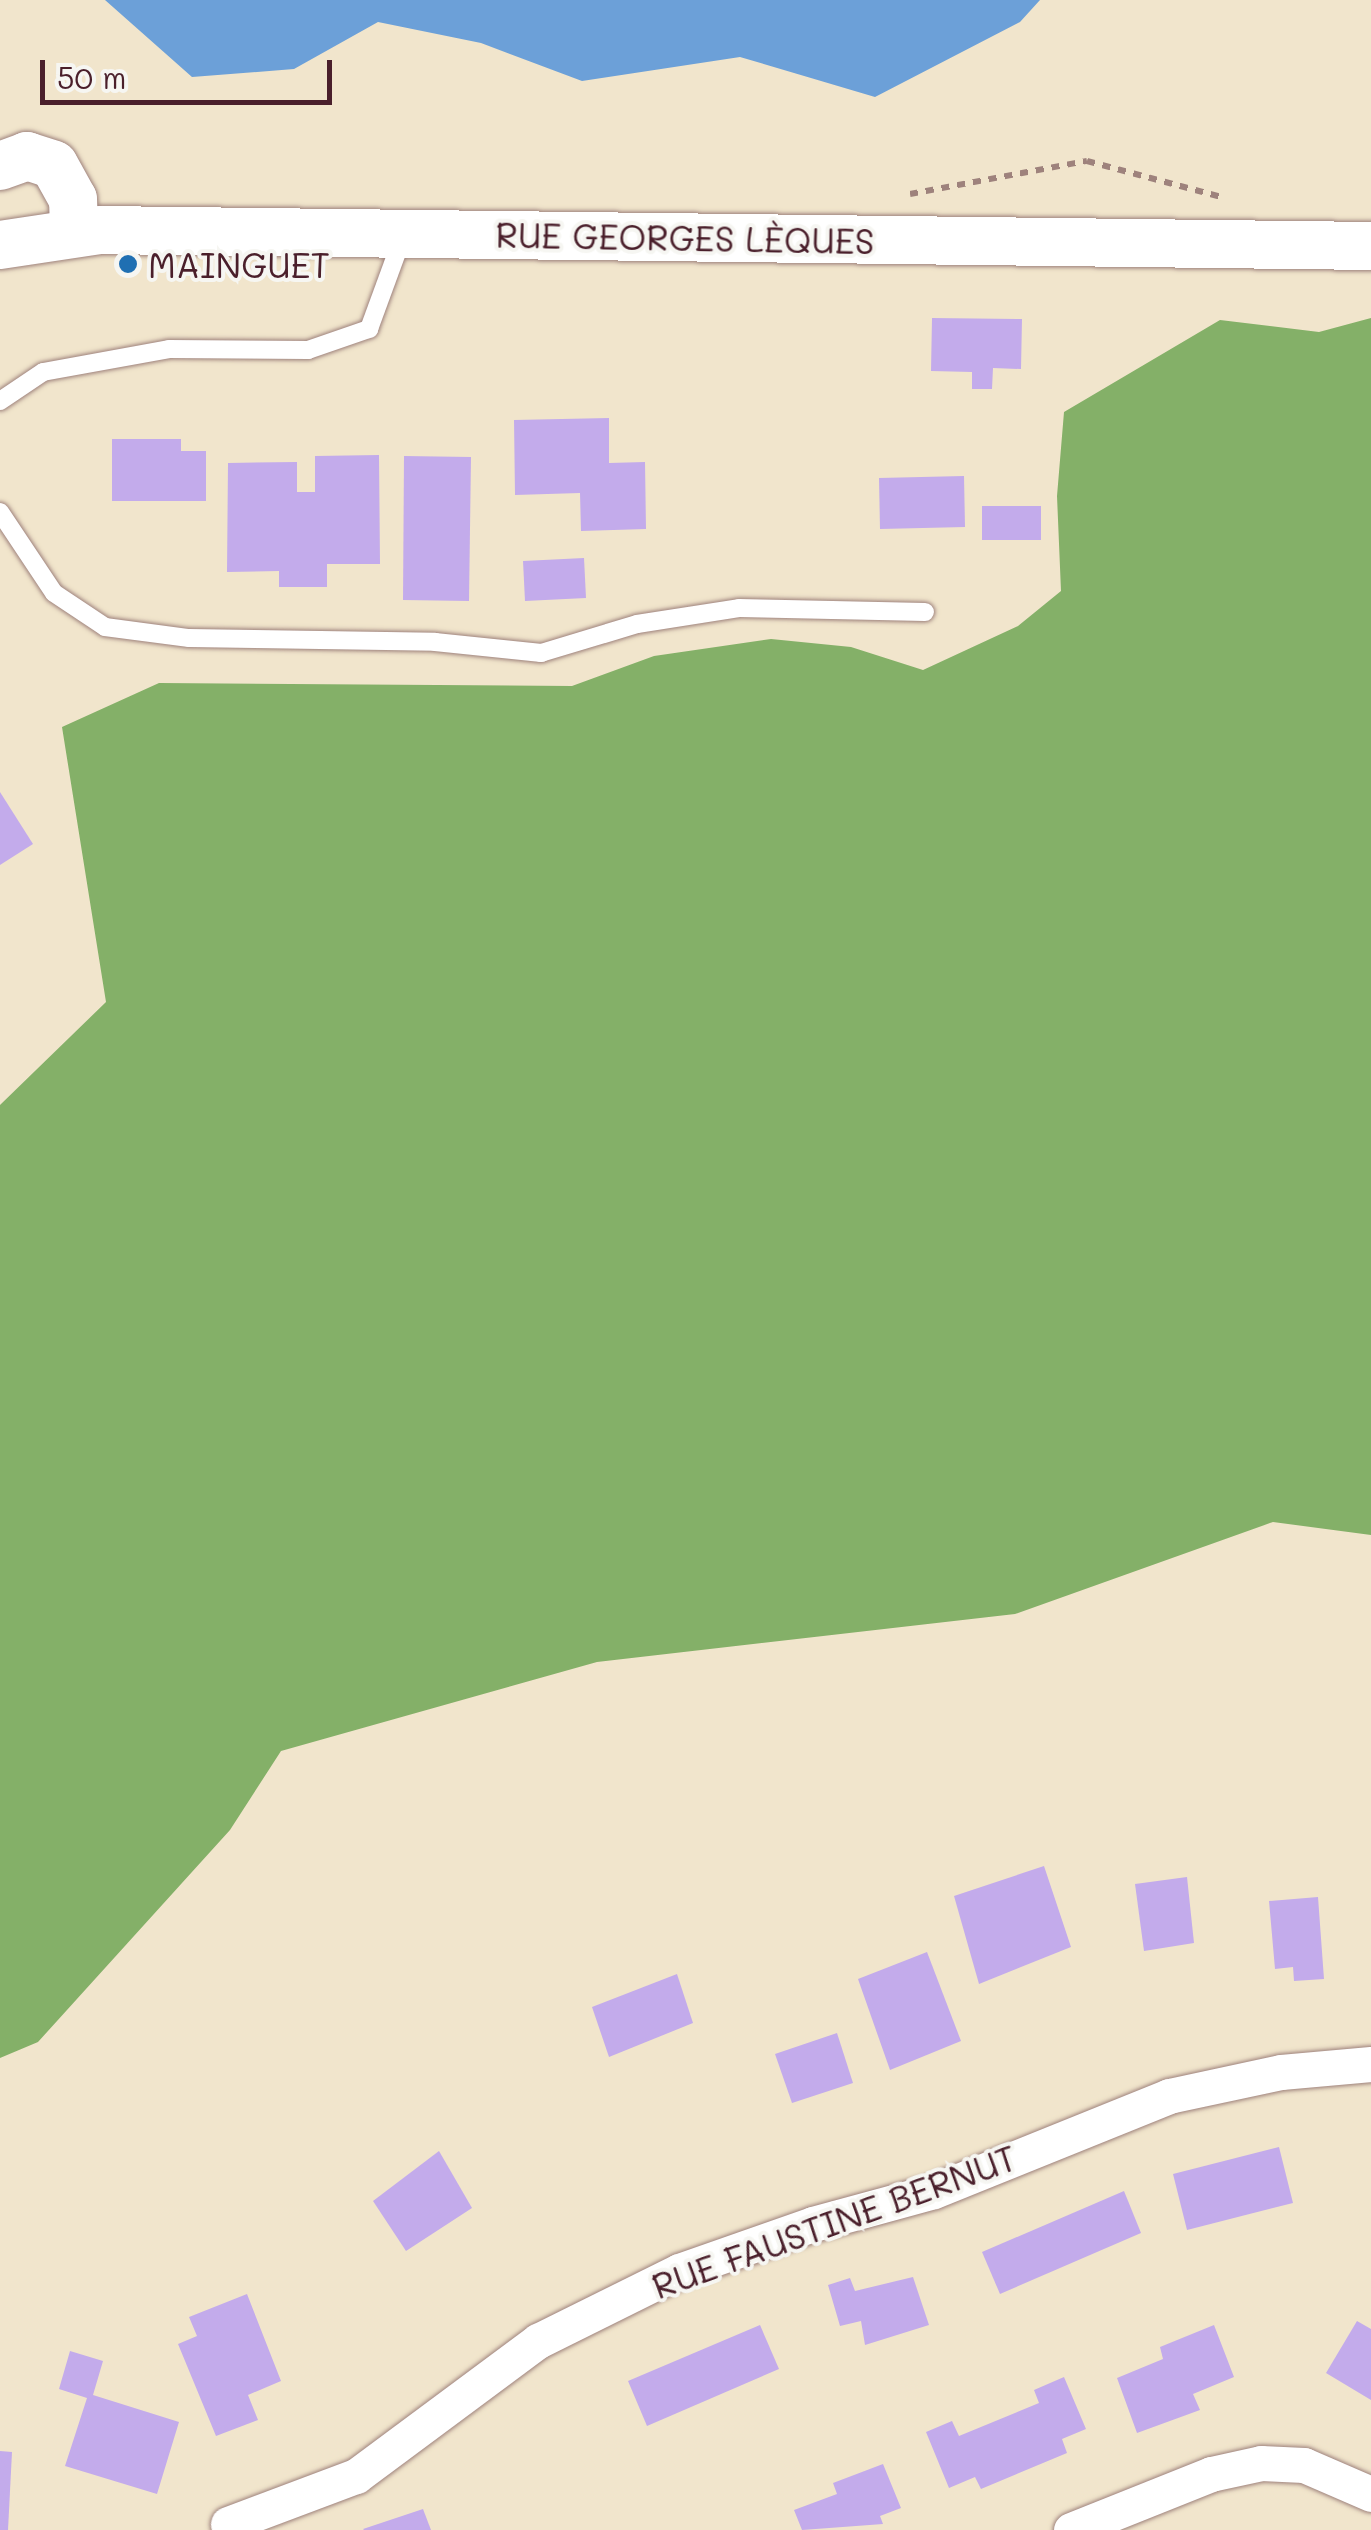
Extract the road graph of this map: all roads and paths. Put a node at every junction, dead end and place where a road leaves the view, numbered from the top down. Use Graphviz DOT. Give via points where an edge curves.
graph roads {
  1 [pos="0,166"];
  2 [pos="74,233"];
  3 [pos="404,234"];
  4 [pos="0,245"];
  5 [pos="1371,246"];
  6 [pos="0,401"];
  7 [pos="0,512"];
  8 [pos="925,612"];
  9 [pos="1371,2064"];
  10 [pos="1371,2494"];
  11 [pos="228,2524"];
  12 [pos="1070,2530"];
  1 -- 2 [label="main road" via="28,156 54,165 73,199"];
  2 -- 3 [label="main road, RUE GEORGES LÈQUES"];
  2 -- 4 [label="main road, RUE GEORGES LÈQUES"];
  3 -- 5 [label="main road, RUE GEORGES LÈQUES"];
  3 -- 6 [label="lane" via="369,329 308,350 169,349 42,372"];
  7 -- 8 [label="lane" via="54,593 105,627 188,638 434,642 540,653 638,624 739,608"];
  9 -- 11 [label="street, RUE FAUSTINE BERNUT" via="1280,2072 1169,2096 934,2191 679,2271 538,2341 356,2476"];
  10 -- 12 [label="street" via="1304,2465 1261,2463 1212,2474"];
}
